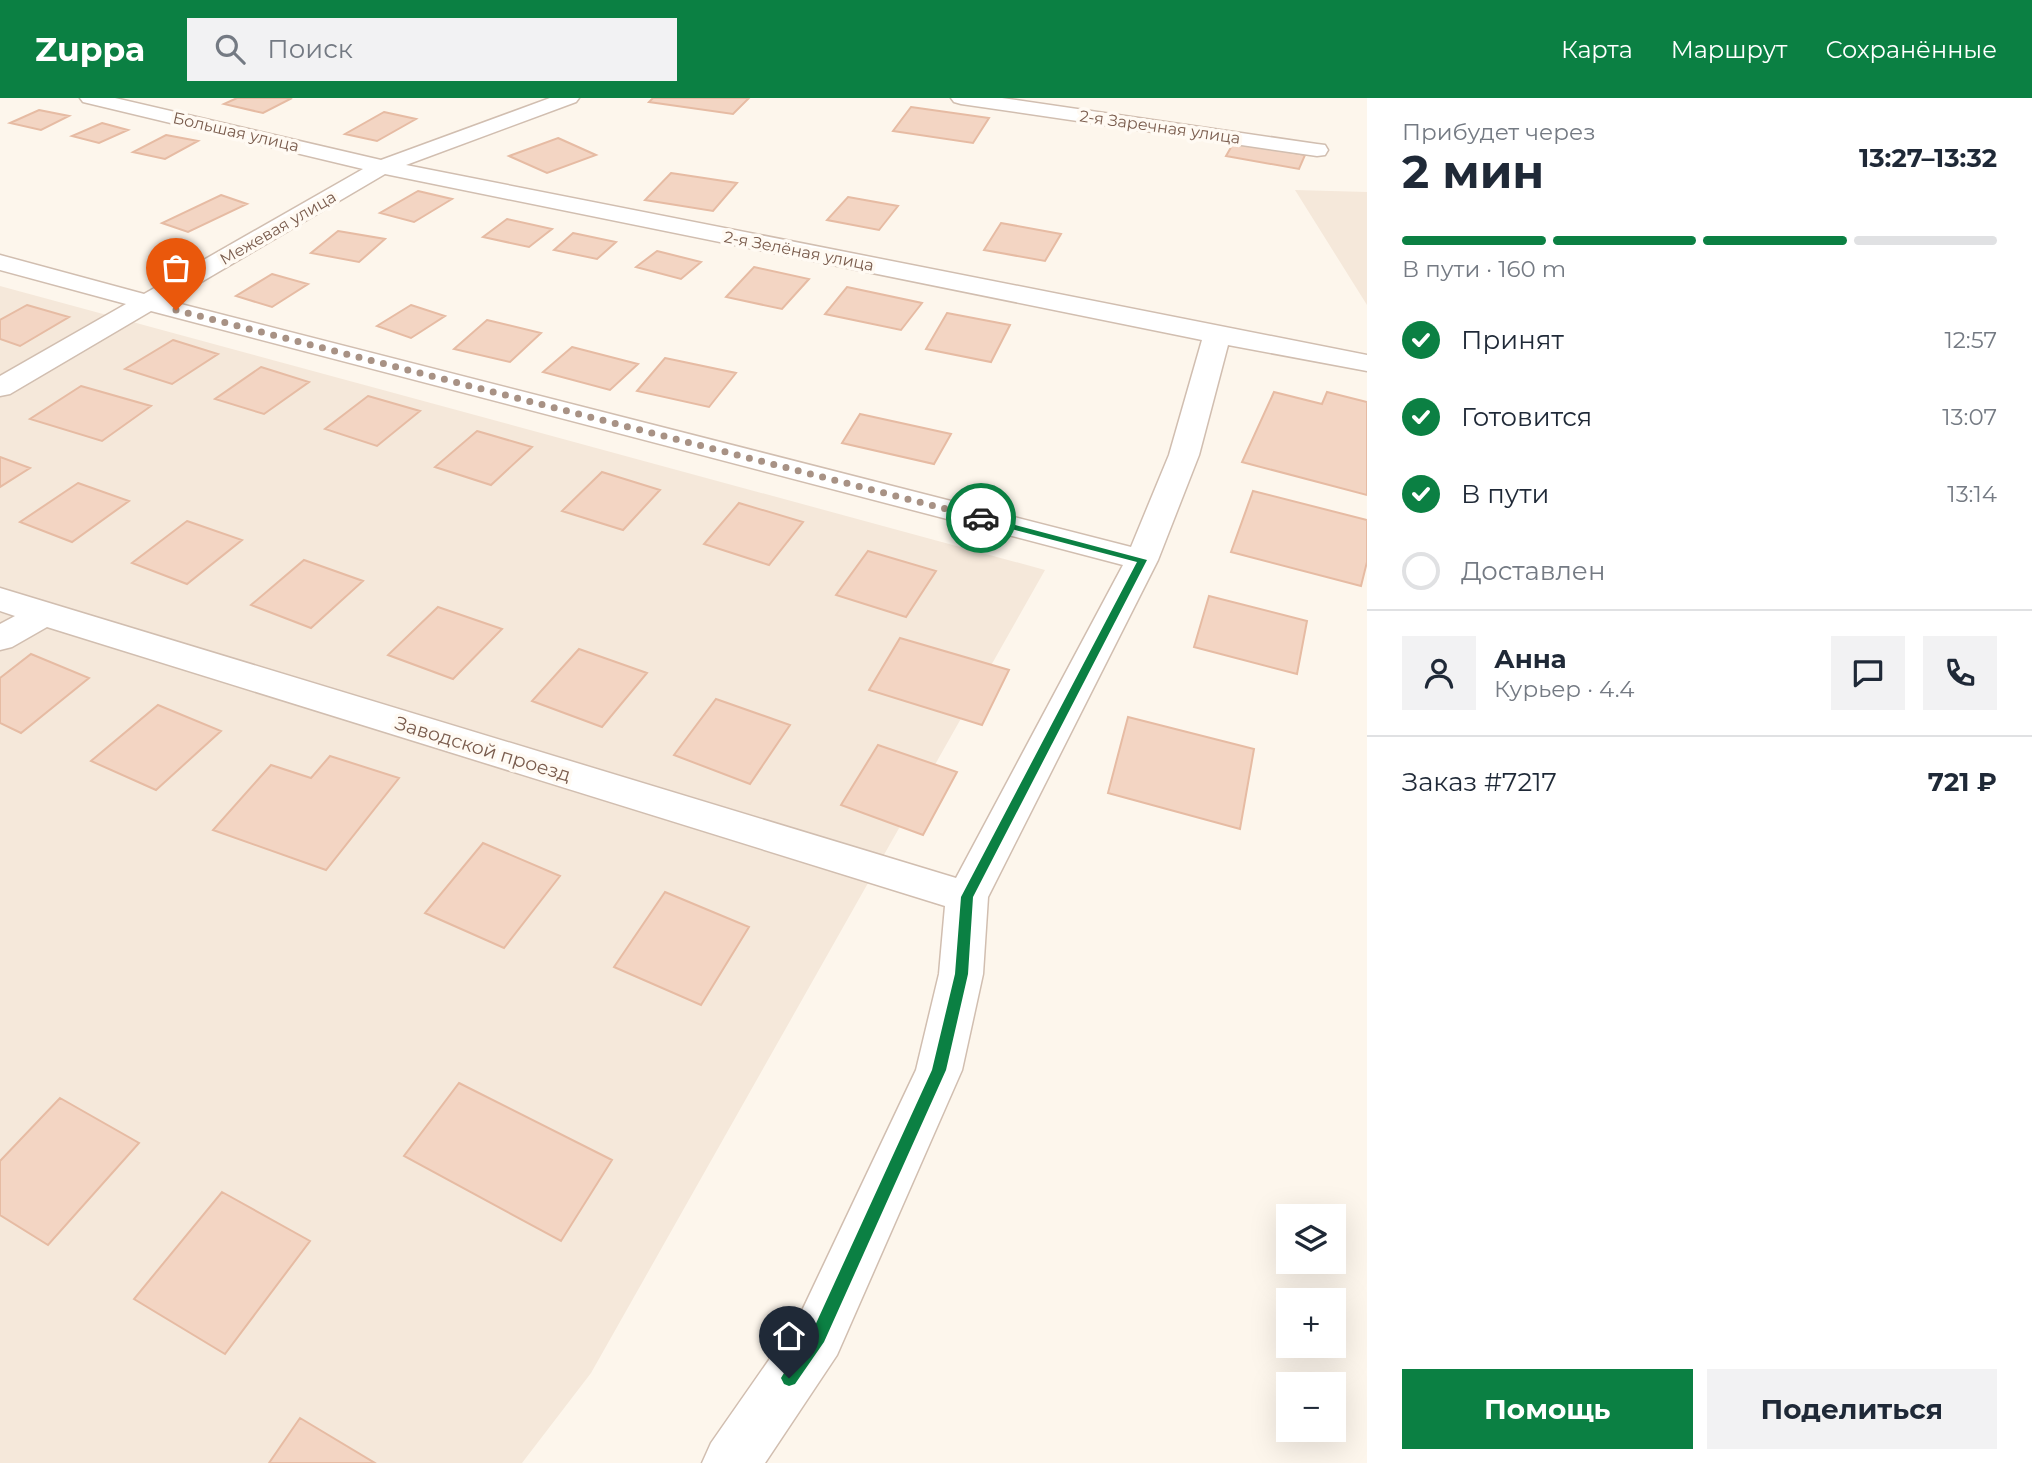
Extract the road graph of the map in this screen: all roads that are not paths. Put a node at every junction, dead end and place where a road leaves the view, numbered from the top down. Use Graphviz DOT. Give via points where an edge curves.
graph roads {
  1 [pos="90,98"];
  2 [pos="569,98"];
  3 [pos="961,98"];
  4 [pos="1317,150"];
  5 [pos="382,167"];
  6 [pos="0,262"];
  7 [pos="149,303"];
  8 [pos="1217,335"];
  9 [pos="1367,363"];
  10 [pos="0,388"];
  11 [pos="1142,560"];
  12 [pos="0,599"];
  13 [pos="43,614"];
  14 [pos="0,639"];
  15 [pos="967,897"];
  16 [pos="731,1463"];
  1 -- 5 [label="street, Большая улица"];
  2 -- 5 [label="street, Межевая улица"];
  3 -- 4 [label="street, 2-я Заречная улица"];
  5 -- 7 [label="street, Межевая улица"];
  5 -- 8 [label="street, 2-я Зелёная улица"];
  6 -- 7 [label="street"];
  7 -- 10 [label="street, Межевая улица"];
  7 -- 11 [label="street"];
  8 -- 9 [label="street, 2-я Зелёная улица"];
  8 -- 11 [label="street" via="1184,455"];
  11 -- 15 [label="street"];
  12 -- 13 [label="street, Заводской проезд"];
  13 -- 14 [label="street"];
  13 -- 15 [label="street, Заводской проезд"];
  15 -- 16 [label="street" via="961,974 939,1070 818,1336"];
}
